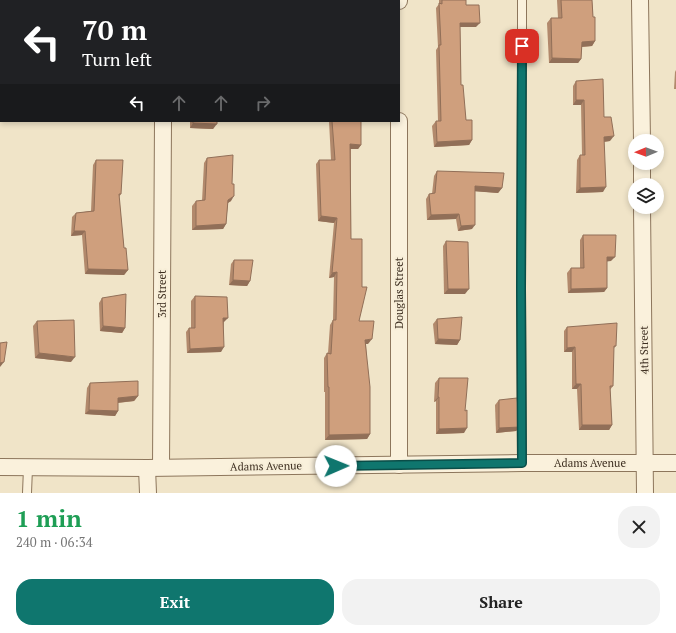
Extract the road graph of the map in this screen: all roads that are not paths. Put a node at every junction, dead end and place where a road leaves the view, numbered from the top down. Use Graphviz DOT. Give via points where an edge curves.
graph roads {
  1 [pos="522,0"];
  2 [pos="640,0"];
  3 [pos="163,122"];
  4 [pos="399,122"];
  5 [pos="642,134"];
  6 [pos="642,214"];
  7 [pos="522,463"];
  8 [pos="645,463"];
  9 [pos="676,463"];
  10 [pos="399,465"];
  11 [pos="0,467"];
  12 [pos="154,467"];
  13 [pos="28,468"];
  14 [pos="27,493"];
  15 [pos="148,493"];
  16 [pos="645,493"];
  1 -- 7 [label="lane"];
  2 -- 5 [label="street"];
  3 -- 12 [label="street, 3rd Street"];
  4 -- 10 [label="street, Douglas Street"];
  6 -- 8 [label="street, 4th Street"];
  7 -- 8 [label="street, Adams Avenue"];
  7 -- 10 [label="street, Adams Avenue"];
  8 -- 9 [label="street, Adams Avenue"];
  8 -- 16 [label="street, 4th Street"];
  10 -- 12 [label="street, Adams Avenue"];
  11 -- 13 [label="street, Adams Avenue"];
  12 -- 13 [label="street, Adams Avenue"];
  12 -- 15 [label="street, 3rd Street"];
  13 -- 14 [label="lane"];
}
